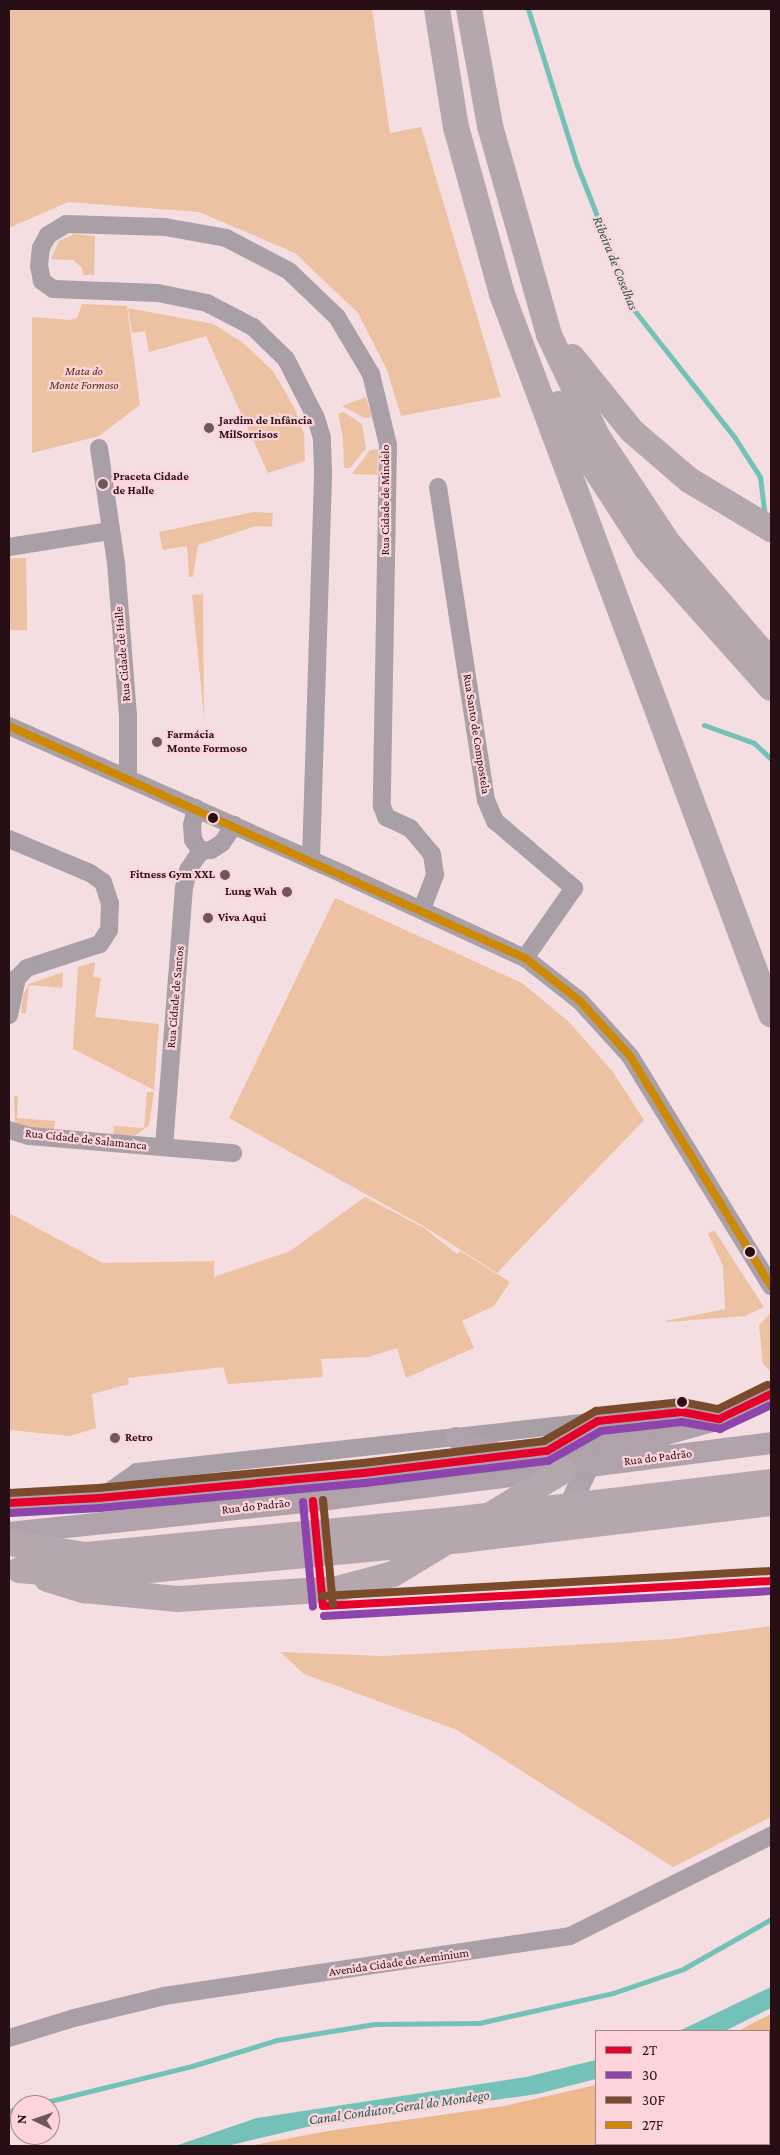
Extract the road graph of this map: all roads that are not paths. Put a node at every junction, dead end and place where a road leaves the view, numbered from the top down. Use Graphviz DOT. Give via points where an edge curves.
graph roads {
  1 [pos="437,9"];
  2 [pos="469,9"];
  3 [pos="532,281"];
  4 [pos="502,294"];
  5 [pos="99,448"];
  6 [pos="438,487"];
  7 [pos="771,529"];
  8 [pos="110,531"];
  9 [pos="9,547"];
  10 [pos="771,662"];
  11 [pos="771,688"];
  12 [pos="9,726"];
  13 [pos="128,778"];
  14 [pos="196,808"];
  15 [pos="234,825"];
  16 [pos="9,839"];
  17 [pos="201,850"];
  18 [pos="311,859"];
  19 [pos="422,910"];
  20 [pos="524,958"];
  21 [pos="771,1014"];
  22 [pos="9,1015"];
  23 [pos="9,1130"];
  24 [pos="164,1147"];
  25 [pos="233,1153"];
  26 [pos="769,1280"];
  27 [pos="771,1394"];
  28 [pos="718,1419"];
  29 [pos="598,1421"];
  30 [pos="456,1438"];
  31 [pos="771,1443"];
  32 [pos="508,1457"];
  33 [pos="566,1463"];
  34 [pos="771,1482"];
  35 [pos="99,1498"];
  36 [pos="9,1503"];
  37 [pos="771,1503"];
  38 [pos="567,1511"];
  39 [pos="9,1533"];
  40 [pos="9,1543"];
  41 [pos="14,1569"];
  42 [pos="771,1836"];
  43 [pos="9,2038"];
  1 -- 4 [label="highway" via="456,128"];
  2 -- 3 [label="highway" via="490,126"];
  3 -- 7 [label="highway" via="578,366 632,431 688,480"];
  3 -- 10 [label="highway" via="549,335 597,436 668,542 731,620"];
  4 -- 11 [label="highway" via="581,447 647,549"];
  4 -- 21 [label="highway"];
  5 -- 8 [label="street, Rua Cidade de Halle"];
  6 -- 20 [label="street, Rua Santo de Compostela" via="486,800 495,821 574,888"];
  8 -- 9 [label="street"];
  8 -- 13 [label="street, Rua Cidade de Halle" via="116,563 128,714"];
  12 -- 13 [label="street"];
  13 -- 14 [label="street"];
  14 -- 15 [label="street"];
  14 -- 17 [label="street" via="193,840"];
  15 -- 17 [label="street" via="222,844 211,850"];
  15 -- 18 [label="street"];
  16 -- 22 [label="street" via="90,872 103,882 110,903 109,930 100,944 26,968 17,978"];
  17 -- 24 [label="street, Rua Cidade de Santos" via="188,870 184,888"];
  18 -- 19 [label="street"];
  18 -- 19 [label="street, Rua Cidade de Mindelo" via="323,471 322,438 316,418 286,359 253,327 207,303 158,293 53,289 42,281 39,266 41,248 48,235 66,224 165,227 226,238 289,271 337,317 371,374 388,444 382,806 386,817 410,828 432,854 435,876"];
  19 -- 20 [label="street"];
  20 -- 26 [label="street" via="580,1001 630,1056"];
  23 -- 24 [label="street, Rua Cidade de Salamanca" via="30,1136"];
  24 -- 25 [label="street, Rua Cidade de Salamanca"];
  27 -- 28 [label="main road, Rua do Padrão"];
  28 -- 29 [label="street" via="682,1412"];
  28 -- 33 [label="main road, Rua do Padrão"];
  29 -- 30 [label="street"];
  29 -- 33 [label="main road"];
  30 -- 32 [label="main road"];
  30 -- 35 [label="street" via="136,1472"];
  31 -- 33 [label="main road, Rua do Padrão"];
  32 -- 33 [label="main road, Rua do Padrão"];
  32 -- 35 [label="main road, Rua do Padrão"];
  33 -- 38 [label="main road"];
  33 -- 39 [label="main road, Rua do Padrão"];
  33 -- 41 [label="highway, bridge" via="393,1574 336,1588 178,1599 84,1590"];
  34 -- 40 [label="highway, bridge" via="461,1519 86,1556"];
  35 -- 36 [label="main road, Rua do Padrão"];
  37 -- 41 [label="highway, bridge" via="462,1540 87,1576"];
  42 -- 43 [label="street, Avenida Cidade de Aeminium" via="570,1936 164,1996"];
}
